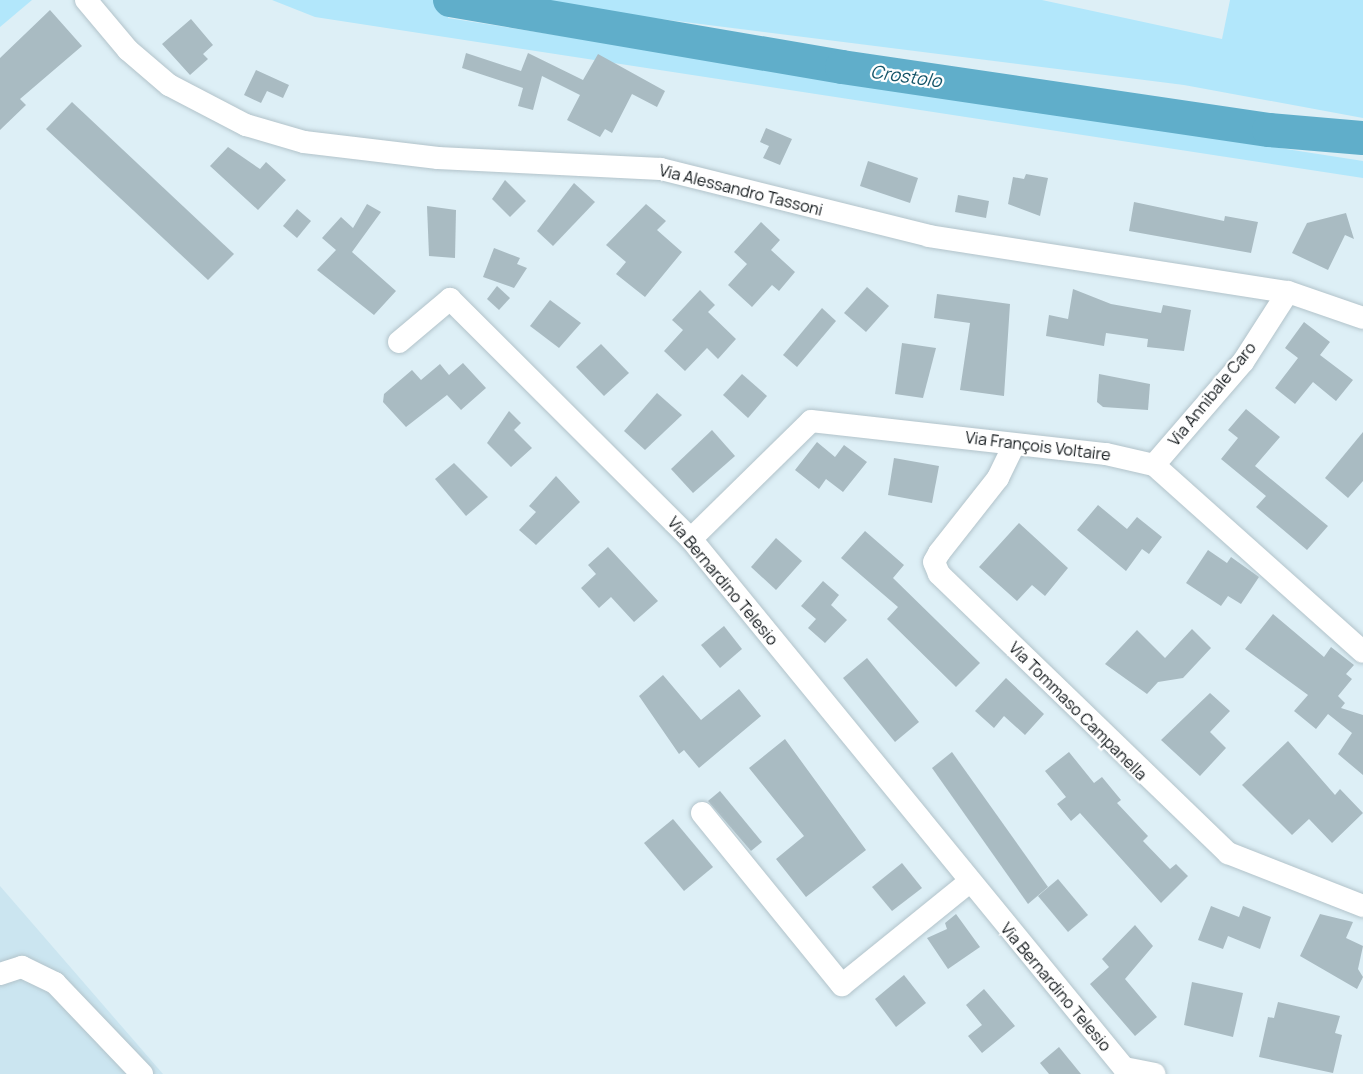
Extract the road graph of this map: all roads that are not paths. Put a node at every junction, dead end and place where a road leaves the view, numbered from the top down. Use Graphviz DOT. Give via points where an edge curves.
graph roads {
  1 [pos="86,0"];
  2 [pos="1288,292"];
  3 [pos="1363,318"];
  4 [pos="399,342"];
  5 [pos="1014,445"];
  6 [pos="1154,465"];
  7 [pos="691,539"];
  8 [pos="1363,652"];
  9 [pos="702,813"];
  10 [pos="969,882"];
  11 [pos="1363,906"];
  12 [pos="0,974"];
  13 [pos="142,1074"];
  14 [pos="1154,1074"];
  1 -- 2 [label="street, Via Alessandro Tassoni" via="128,51 169,85 216,112 304,142 438,158 661,169 929,236"];
  2 -- 3 [label="street, Via Alessandro Tassoni"];
  2 -- 6 [label="street, Via Annibale Caro" via="1243,362"];
  4 -- 7 [label="street, Via Bernardino Telesio" via="450,299"];
  5 -- 6 [label="street, Via François Voltaire"];
  5 -- 7 [label="street, Via François Voltaire" via="811,421"];
  5 -- 11 [label="street, Via Tommaso Campanella" via="998,478 939,553 934,562 939,574 1228,854"];
  6 -- 8 [label="street"];
  7 -- 10 [label="street, Via Bernardino Telesio"];
  9 -- 10 [label="street" via="842,985"];
  10 -- 14 [label="street, Via Bernardino Telesio" via="1124,1068"];
  12 -- 13 [label="street" via="22,967 55,983"];
}
